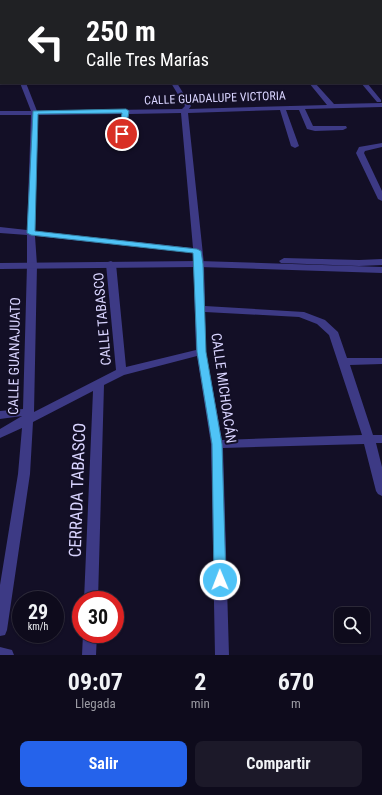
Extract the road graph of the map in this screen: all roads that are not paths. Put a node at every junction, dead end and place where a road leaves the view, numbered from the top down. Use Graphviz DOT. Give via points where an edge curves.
graph roads {
  1 [pos="23,84"];
  2 [pos="174,84"];
  3 [pos="313,84"];
  4 [pos="365,84"];
  5 [pos="381,102"];
  6 [pos="330,104"];
  7 [pos="282,107"];
  8 [pos="301,107"];
  9 [pos="186,108"];
  10 [pos="0,109"];
  11 [pos="34,111"];
  12 [pos="126,111"];
  13 [pos="0,113"];
  14 [pos="343,128"];
  15 [pos="120,145"];
  16 [pos="382,145"];
  17 [pos="295,146"];
  18 [pos="382,198"];
  19 [pos="0,230"];
  20 [pos="31,233"];
  21 [pos="198,258"];
  22 [pos="0,259"];
  23 [pos="31,262"];
  24 [pos="382,262"];
  25 [pos="111,264"];
  26 [pos="0,266"];
  27 [pos="382,270"];
  28 [pos="200,309"];
  29 [pos="201,352"];
  30 [pos="343,362"];
  31 [pos="382,362"];
  32 [pos="121,372"];
  33 [pos="99,382"];
  34 [pos="0,415"];
  35 [pos="28,415"];
  36 [pos="0,434"];
  37 [pos="382,439"];
  38 [pos="369,440"];
  39 [pos="217,444"];
  40 [pos="382,491"];
  41 [pos="91,591"];
  42 [pos="0,630"];
  43 [pos="90,643"];
  44 [pos="0,654"];
  45 [pos="7,655"];
  46 [pos="89,655"];
  47 [pos="222,655"];
  1 -- 11 [label="street, CALLE GUANAJUATO"];
  2 -- 9 [label="street, CALLE MICHOACÁN"];
  3 -- 6 [label="street"];
  4 -- 5 [label="street"];
  5 -- 6 [label="street, CALLE GUADALUPE VICTORIA"];
  6 -- 8 [label="street, CALLE GUADALUPE VICTORIA"];
  6 -- 9 [label="street, CALLE GUADALUPE VICTORIA"];
  7 -- 8 [label="street, CALLE GUADALUPE VICTORIA"];
  7 -- 9 [label="street, CALLE GUADALUPE VICTORIA"];
  7 -- 17 [label="street"];
  8 -- 14 [label="street" via="310,127"];
  9 -- 11 [label="street, CALLE GUADALUPE VICTORIA"];
  9 -- 12 [label="street, CALLE GUADALUPE VICTORIA"];
  9 -- 21 [label="street, CALLE MICHOACÁN"];
  10 -- 11 [label="street, CALLE GUADALUPE VICTORIA"];
  11 -- 12 [label="street, CALLE GUADALUPE VICTORIA"];
  11 -- 13 [label="street, CALLE GUADALUPE VICTORIA"];
  11 -- 20 [label="street, CALLE GUANAJUATO"];
  12 -- 15 [label="street"];
  16 -- 18 [label="street" via="370,146 362,149 360,153"];
  19 -- 20 [label="street"];
  20 -- 21 [label="street"];
  20 -- 23 [label="street, CALLE GUANAJUATO"];
  21 -- 23 [label="street"];
  21 -- 24 [label="street"];
  21 -- 25 [label="street"];
  21 -- 27 [label="street"];
  21 -- 28 [label="street, CALLE MICHOACÁN"];
  22 -- 23 [label="street"];
  23 -- 25 [label="street"];
  23 -- 26 [label="street"];
  23 -- 35 [label="street, CALLE GUANAJUATO"];
  25 -- 32 [label="street, CALLE TABASCO"];
  28 -- 29 [label="street, CALLE MICHOACÁN"];
  28 -- 30 [label="street" via="301,314 321,322 334,334"];
  29 -- 32 [label="street"];
  29 -- 39 [label="street, CALLE MICHOACÁN"];
  30 -- 31 [label="street"];
  30 -- 38 [label="street"];
  32 -- 33 [label="street"];
  33 -- 35 [label="street"];
  33 -- 41 [label="street, CERRADA TABASCO"];
  34 -- 35 [label="street"];
  35 -- 36 [label="street"];
  35 -- 42 [label="street, CALLE GUANAJUATO" via="24,474"];
  37 -- 38 [label="street"];
  38 -- 39 [label="street"];
  38 -- 40 [label="street"];
  39 -- 47 [label="street, CALLE MICHOACÁN"];
  43 -- 46 [label="street"];
  44 -- 45 [label="street"];
}
